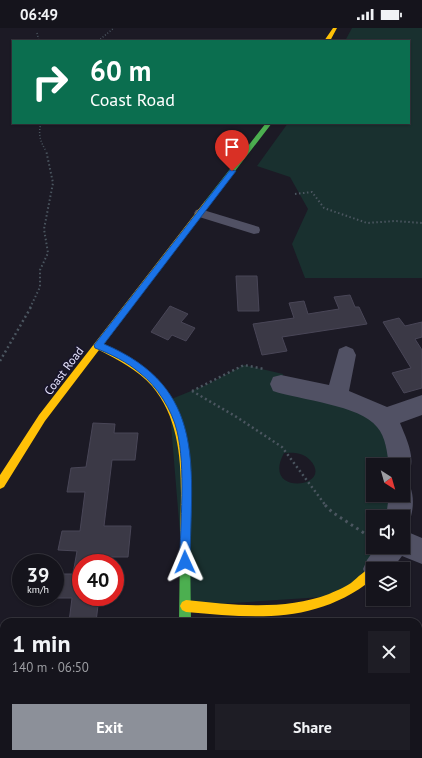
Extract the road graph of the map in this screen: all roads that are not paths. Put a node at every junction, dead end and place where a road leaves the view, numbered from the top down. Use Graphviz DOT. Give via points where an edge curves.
graph roads {
  1 [pos="335,28"];
  2 [pos="328,40"];
  3 [pos="268,124"];
  4 [pos="200,213"];
  5 [pos="254,230"];
  6 [pos="98,345"];
  7 [pos="346,355"];
  8 [pos="281,384"];
  9 [pos="337,397"];
  10 [pos="422,405"];
  11 [pos="384,418"];
  12 [pos="400,458"];
  13 [pos="0,484"];
  14 [pos="410,546"];
  15 [pos="422,551"];
  16 [pos="366,579"];
  17 [pos="186,606"];
  18 [pos="186,618"];
  1 -- 2 [label="street"];
  3 -- 4 [label="street, Coast Road"];
  4 -- 5 [label="lane"];
  4 -- 6 [label="street, Coast Road"];
  6 -- 13 [label="street, Coast Road" via="42,418"];
  6 -- 17 [label="street" via="144,370 158,385 177,415 182,432 186,469"];
  7 -- 9 [label="street"];
  8 -- 9 [label="street"];
  9 -- 11 [label="street" via="354,402"];
  10 -- 11 [label="street"];
  11 -- 12 [label="street" via="397,442"];
  14 -- 15 [label="street"];
  16 -- 17 [label="street" via="338,596 309,606 260,612"];
  17 -- 18 [label="street"];
}
